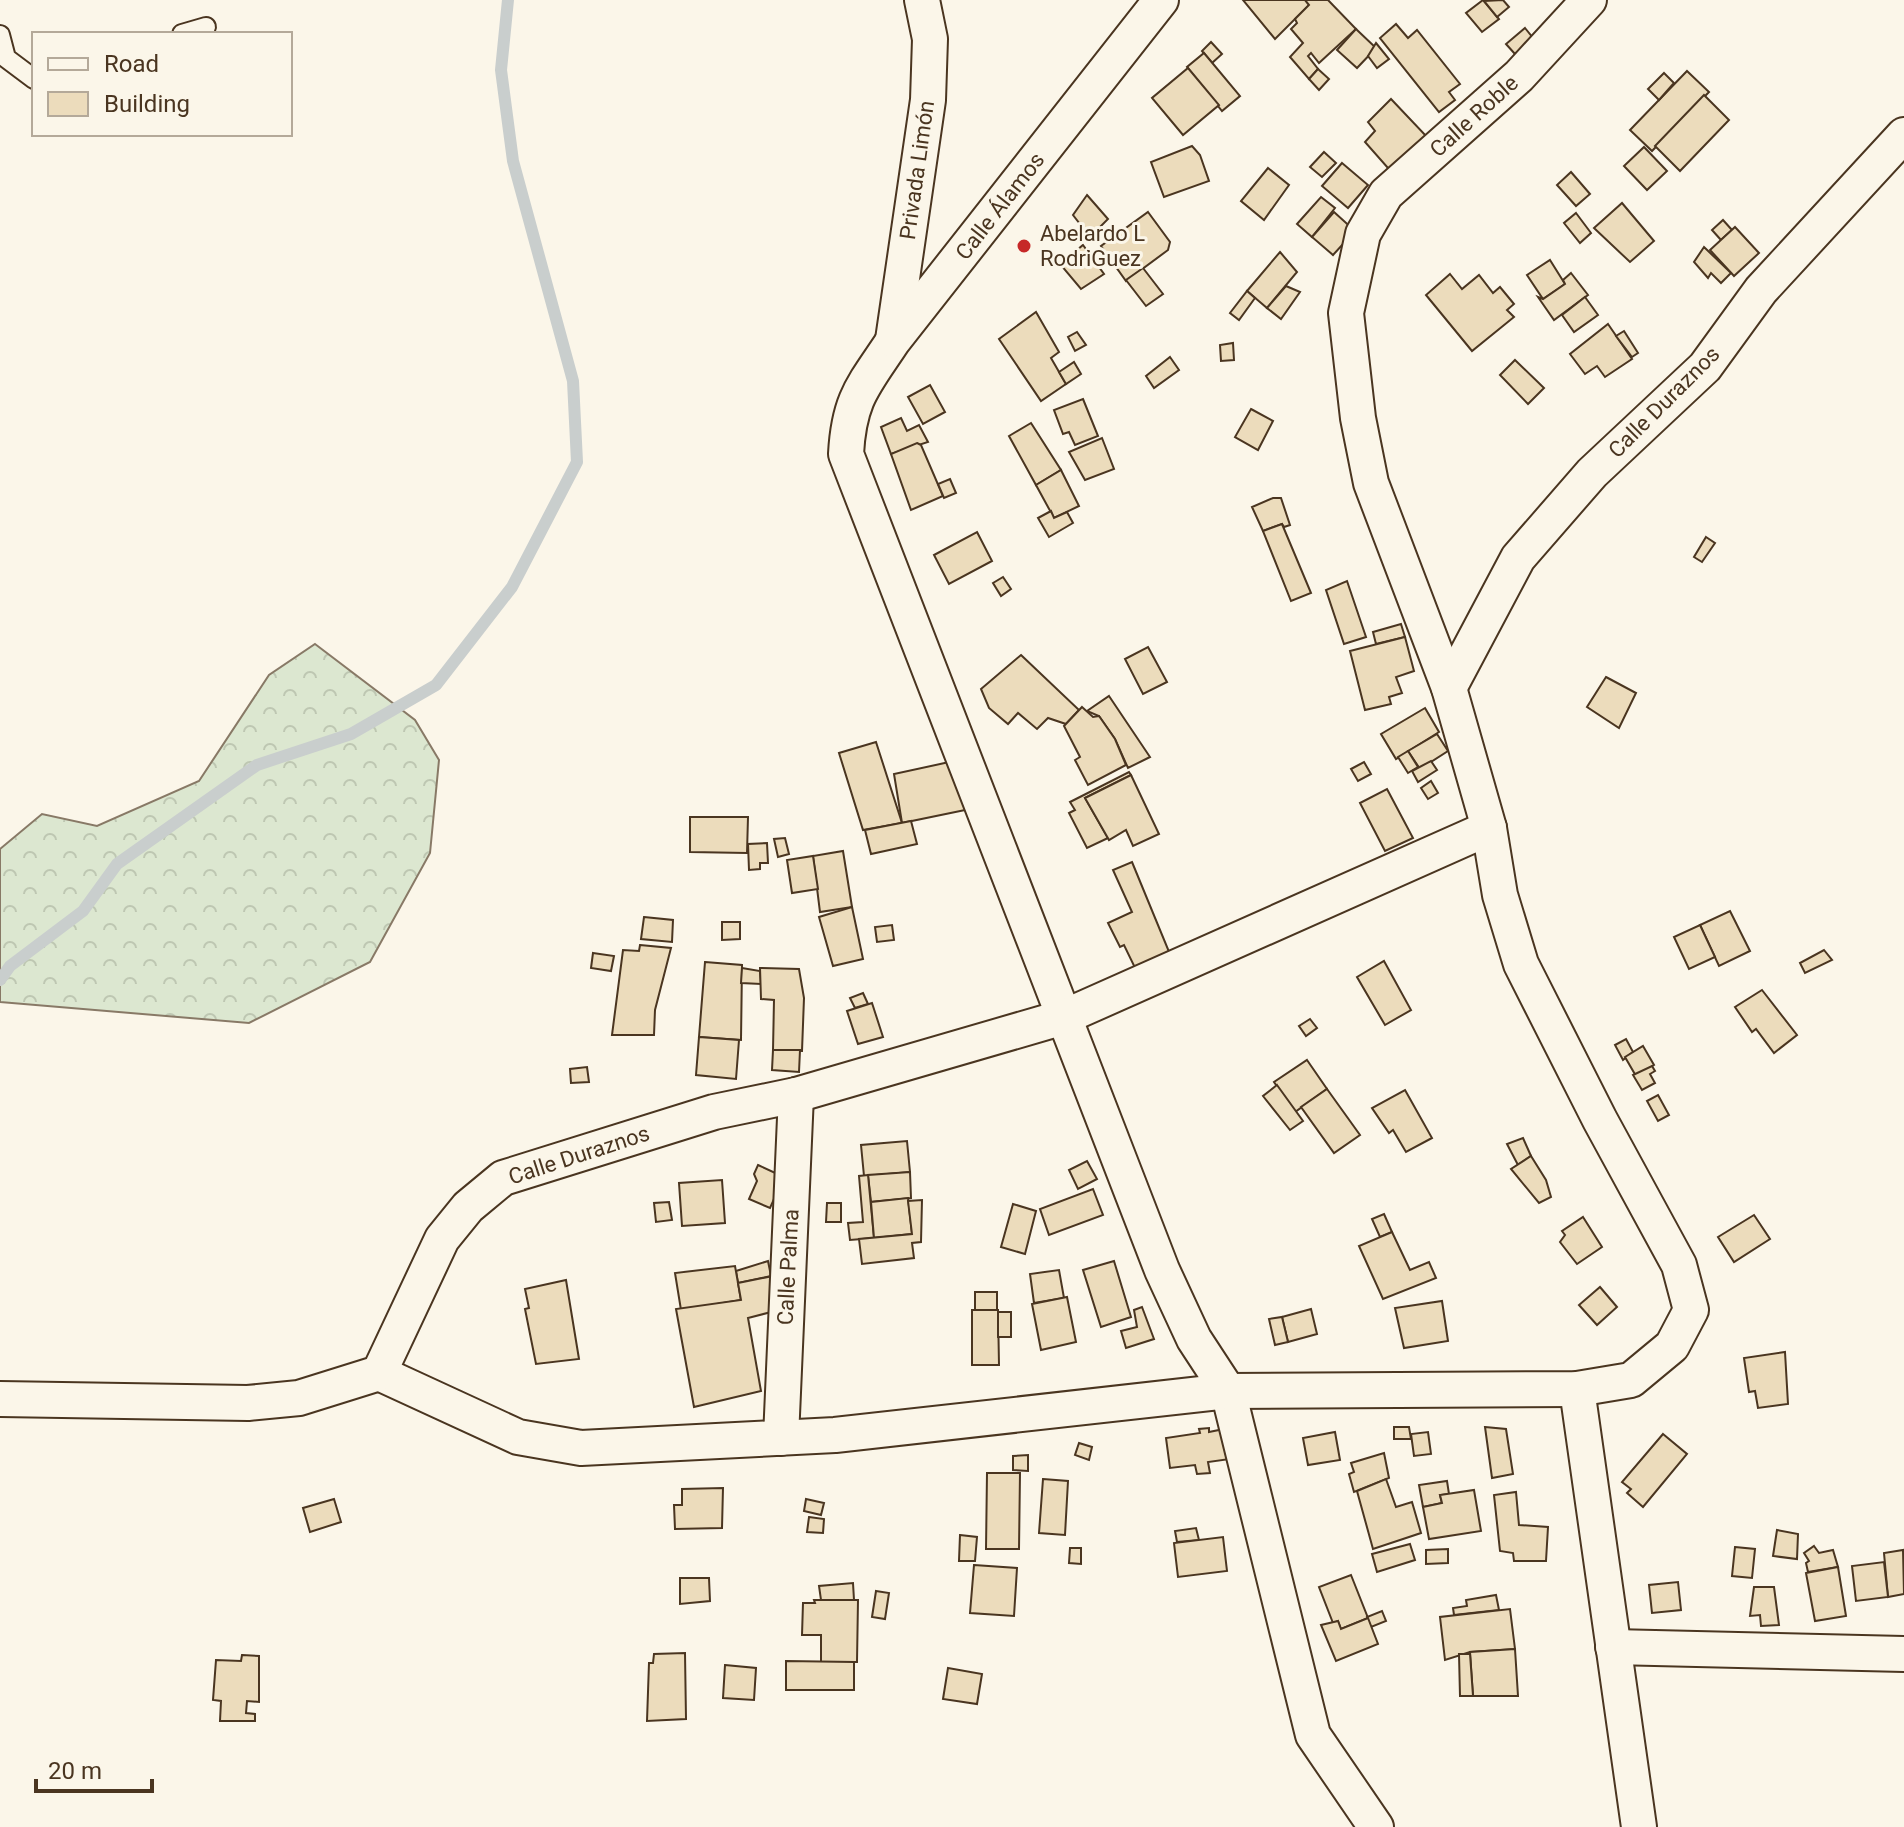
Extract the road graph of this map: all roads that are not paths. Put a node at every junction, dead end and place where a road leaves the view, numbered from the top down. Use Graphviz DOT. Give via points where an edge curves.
graph roads {
  1 [pos="922,0"];
  2 [pos="1161,0"];
  3 [pos="1589,0"];
  4 [pos="206,27"];
  5 [pos="189,32"];
  6 [pos="0,35"];
  7 [pos="32,78"];
  8 [pos="1904,135"];
  9 [pos="893,341"];
  10 [pos="1449,688"];
  11 [pos="1489,828"];
  12 [pos="1064,1017"];
  13 [pos="796,1095"];
  14 [pos="379,1373"];
  15 [pos="1577,1389"];
  16 [pos="1228,1391"];
  17 [pos="0,1399"];
  18 [pos="781,1438"];
  19 [pos="1613,1647"];
  20 [pos="1904,1654"];
  21 [pos="1376,1827"];
  22 [pos="1639,1827"];
  1 -- 9 [label="street, Privada Limón" via="930,39 928,100"];
  2 -- 9 [label="street, Calle Álamos"];
  3 -- 10 [label="street, Calle Roble" via="1519,76 1386,194 1363,234 1346,313 1371,483"];
  4 -- 5 [label="lane"];
  6 -- 7 [label="lane" via="6,58"];
  8 -- 10 [label="street, Calle Duraznos" via="1761,290 1705,367 1592,473 1518,558"];
  9 -- 12 [label="street, Calle Álamos" via="848,417 846,454"];
  10 -- 11 [label="street, Calle Roble"];
  11 -- 12 [label="street, Calle Duraznos"];
  11 -- 15 [label="street, Calle Roble" via="1500,895 1521,964 1679,1265 1691,1310 1672,1346 1631,1380"];
  12 -- 13 [label="street, Calle Duraznos"];
  12 -- 16 [label="street" via="1162,1270 1194,1339"];
  13 -- 14 [label="street, Calle Duraznos" via="714,1112 503,1178 468,1207 442,1239"];
  13 -- 18 [label="street, Calle Palma"];
  14 -- 17 [label="street" via="299,1398 248,1403"];
  14 -- 18 [label="street, Calle Roble" via="518,1437 581,1448"];
  15 -- 16 [label="street, Calle Roble"];
  15 -- 19 [label="street"];
  16 -- 18 [label="street, Calle Roble"];
  16 -- 21 [label="street" via="1313,1735"];
  19 -- 20 [label="street"];
  19 -- 22 [label="street"];
}
